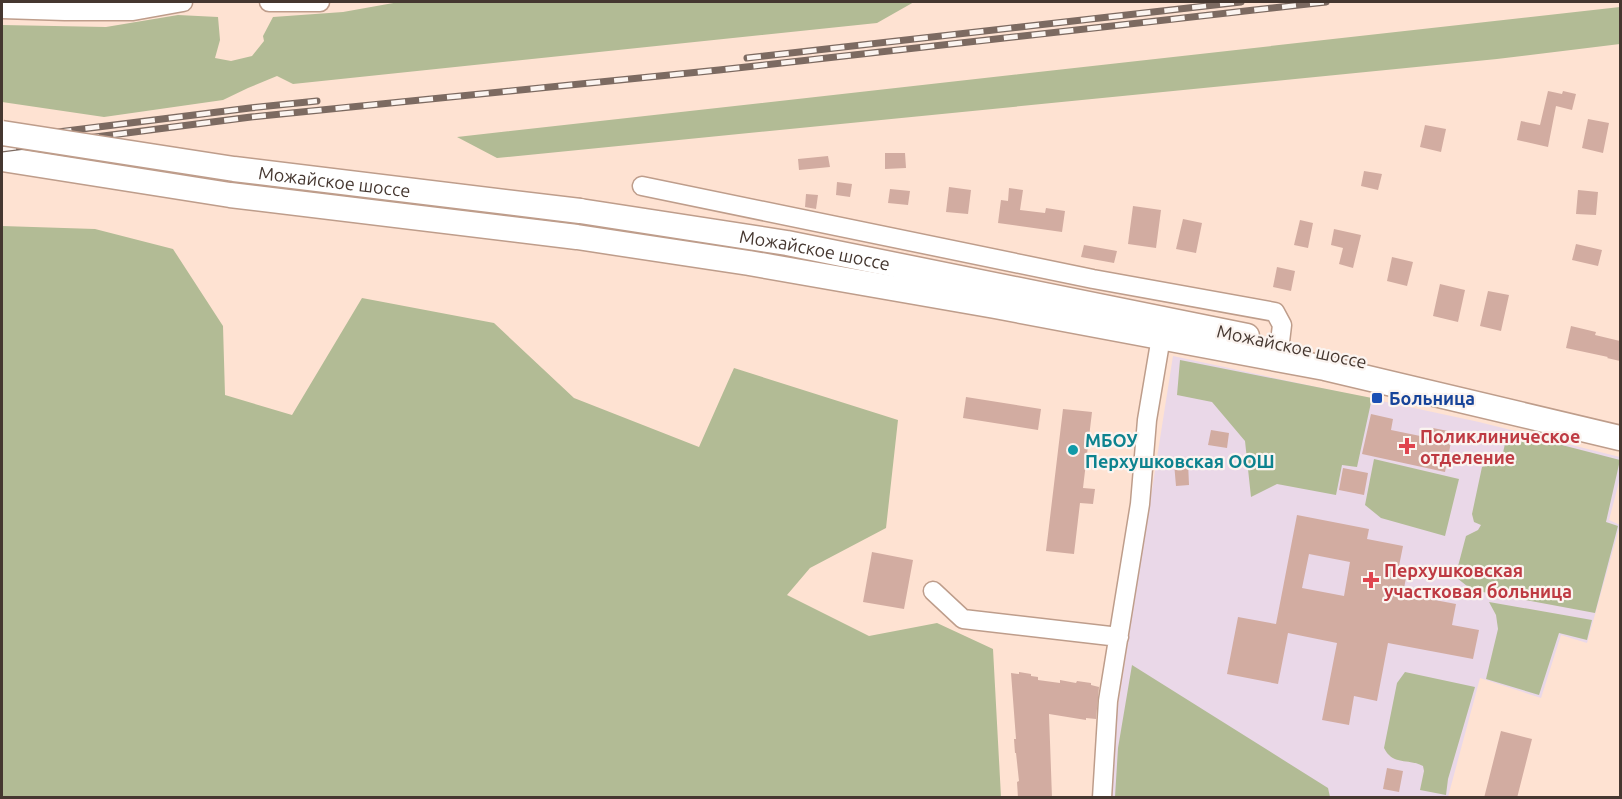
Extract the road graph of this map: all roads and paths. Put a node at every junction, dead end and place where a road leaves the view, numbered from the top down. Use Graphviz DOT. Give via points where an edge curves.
graph roads {
  1 [pos="183,2"];
  2 [pos="269,2"];
  3 [pos="275,2"];
  4 [pos="320,2"];
  5 [pos="65,6"];
  6 [pos="2,9"];
  7 [pos="2,133"];
  8 [pos="2,159"];
  9 [pos="642,186"];
  10 [pos="1161,337"];
  11 [pos="1280,342"];
  12 [pos="1620,422"];
  13 [pos="1620,438"];
  14 [pos="933,591"];
  15 [pos="1119,637"];
  16 [pos="1102,798"];
  1 -- 5 [label="street" via="133,11"];
  2 -- 3 [label="street"];
  3 -- 4 [label="street"];
  5 -- 6 [label="street"];
  7 -- 11 [label="main road, Можайское шоссе, bridge" via="244,170 580,211 787,243"];
  8 -- 10 [label="main road, Можайское шоссе" via="230,195 577,237 758,264"];
  9 -- 11 [label="street" via="1275,312 1282,325"];
  10 -- 13 [label="main road, Можайское шоссе" via="1325,368"];
  10 -- 15 [label="street"];
  11 -- 12 [label="main road, Можайское шоссе"];
  14 -- 15 [label="street" via="963,619"];
  15 -- 16 [label="street" via="1108,701"];
}
